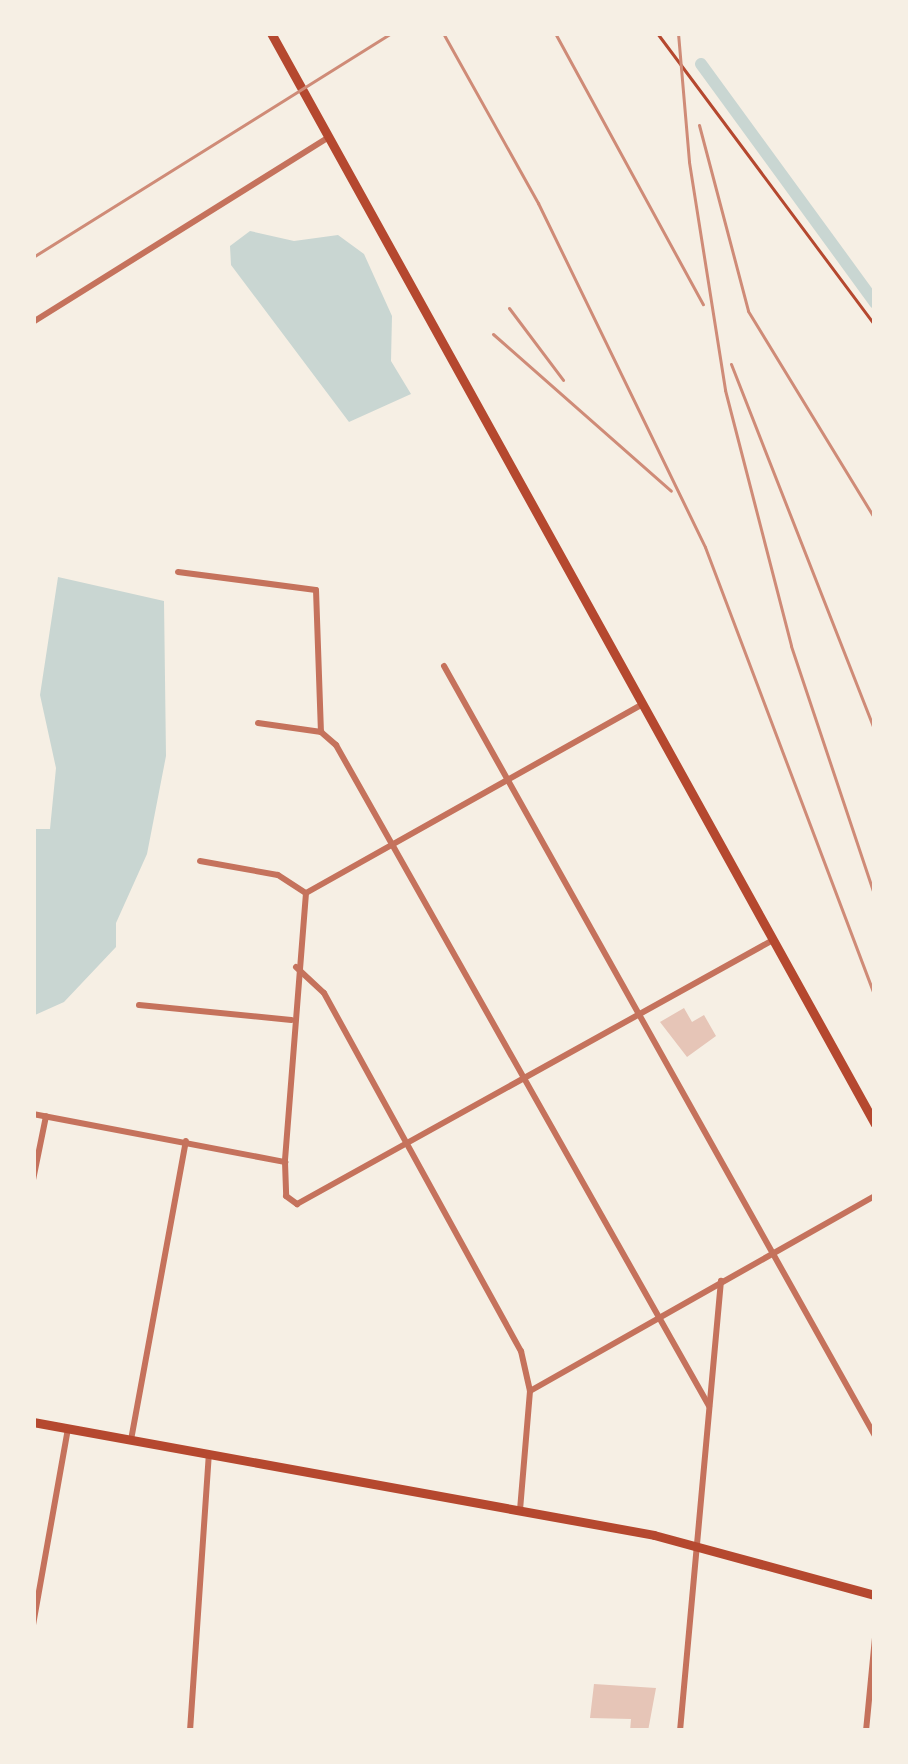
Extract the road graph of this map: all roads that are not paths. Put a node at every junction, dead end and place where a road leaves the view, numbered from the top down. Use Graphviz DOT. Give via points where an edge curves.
graph roads {
  1 [pos="271,33"];
  2 [pos="329,137"];
  3 [pos="33,322"];
  4 [pos="178,572"];
  5 [pos="444,666"];
  6 [pos="643,704"];
  7 [pos="258,723"];
  8 [pos="321,732"];
  9 [pos="507,780"];
  10 [pos="392,845"];
  11 [pos="200,861"];
  12 [pos="306,893"];
  13 [pos="773,940"];
  14 [pos="295,967"];
  15 [pos="139,1005"];
  16 [pos="639,1016"];
  17 [pos="291,1020"];
  18 [pos="524,1081"];
  19 [pos="33,1114"];
  20 [pos="46,1116"];
  21 [pos="875,1124"];
  22 [pos="186,1142"];
  23 [pos="409,1146"];
  24 [pos="285,1162"];
  25 [pos="33,1180"];
  26 [pos="875,1196"];
  27 [pos="772,1253"];
  28 [pos="721,1281"];
  29 [pos="657,1317"];
  30 [pos="530,1391"];
  31 [pos="709,1406"];
  32 [pos="33,1422"];
  33 [pos="68,1429"];
  34 [pos="875,1436"];
  35 [pos="131,1440"];
  36 [pos="209,1454"];
  37 [pos="520,1511"];
  38 [pos="699,1547"];
  39 [pos="875,1595"];
  40 [pos="33,1625"];
  41 [pos="875,1638"];
  42 [pos="190,1731"];
  43 [pos="680,1731"];
  44 [pos="866,1731"];
  1 -- 2 [label="main road"];
  2 -- 3 [label="street"];
  2 -- 6 [label="main road"];
  4 -- 8 [label="street" via="316,591"];
  5 -- 9 [label="street"];
  6 -- 9 [label="street"];
  6 -- 13 [label="main road"];
  7 -- 8 [label="street"];
  8 -- 10 [label="street"];
  9 -- 10 [label="street"];
  9 -- 16 [label="street"];
  10 -- 12 [label="street"];
  10 -- 18 [label="street"];
  11 -- 12 [label="street" via="278,875"];
  12 -- 14 [label="street"];
  13 -- 16 [label="street"];
  13 -- 21 [label="main road"];
  14 -- 17 [label="street"];
  14 -- 23 [label="street" via="323,993"];
  15 -- 17 [label="street"];
  16 -- 18 [label="street"];
  16 -- 27 [label="street"];
  17 -- 24 [label="street"];
  18 -- 23 [label="street"];
  18 -- 29 [label="street"];
  19 -- 20 [label="street"];
  20 -- 22 [label="street"];
  20 -- 25 [label="street"];
  22 -- 24 [label="street"];
  22 -- 35 [label="street"];
  23 -- 24 [label="street" via="304,1203 286,1196"];
  23 -- 30 [label="street" via="521,1351"];
  26 -- 27 [label="street"];
  27 -- 28 [label="street"];
  27 -- 34 [label="street"];
  28 -- 29 [label="street"];
  28 -- 31 [label="street"];
  29 -- 30 [label="street"];
  29 -- 31 [label="street"];
  30 -- 37 [label="street"];
  31 -- 38 [label="street"];
  32 -- 33 [label="main road"];
  33 -- 35 [label="main road"];
  33 -- 40 [label="street"];
  35 -- 36 [label="main road"];
  36 -- 37 [label="main road"];
  36 -- 42 [label="street"];
  37 -- 38 [label="main road"];
  38 -- 39 [label="main road"];
  38 -- 43 [label="street"];
  41 -- 44 [label="street"];
}
